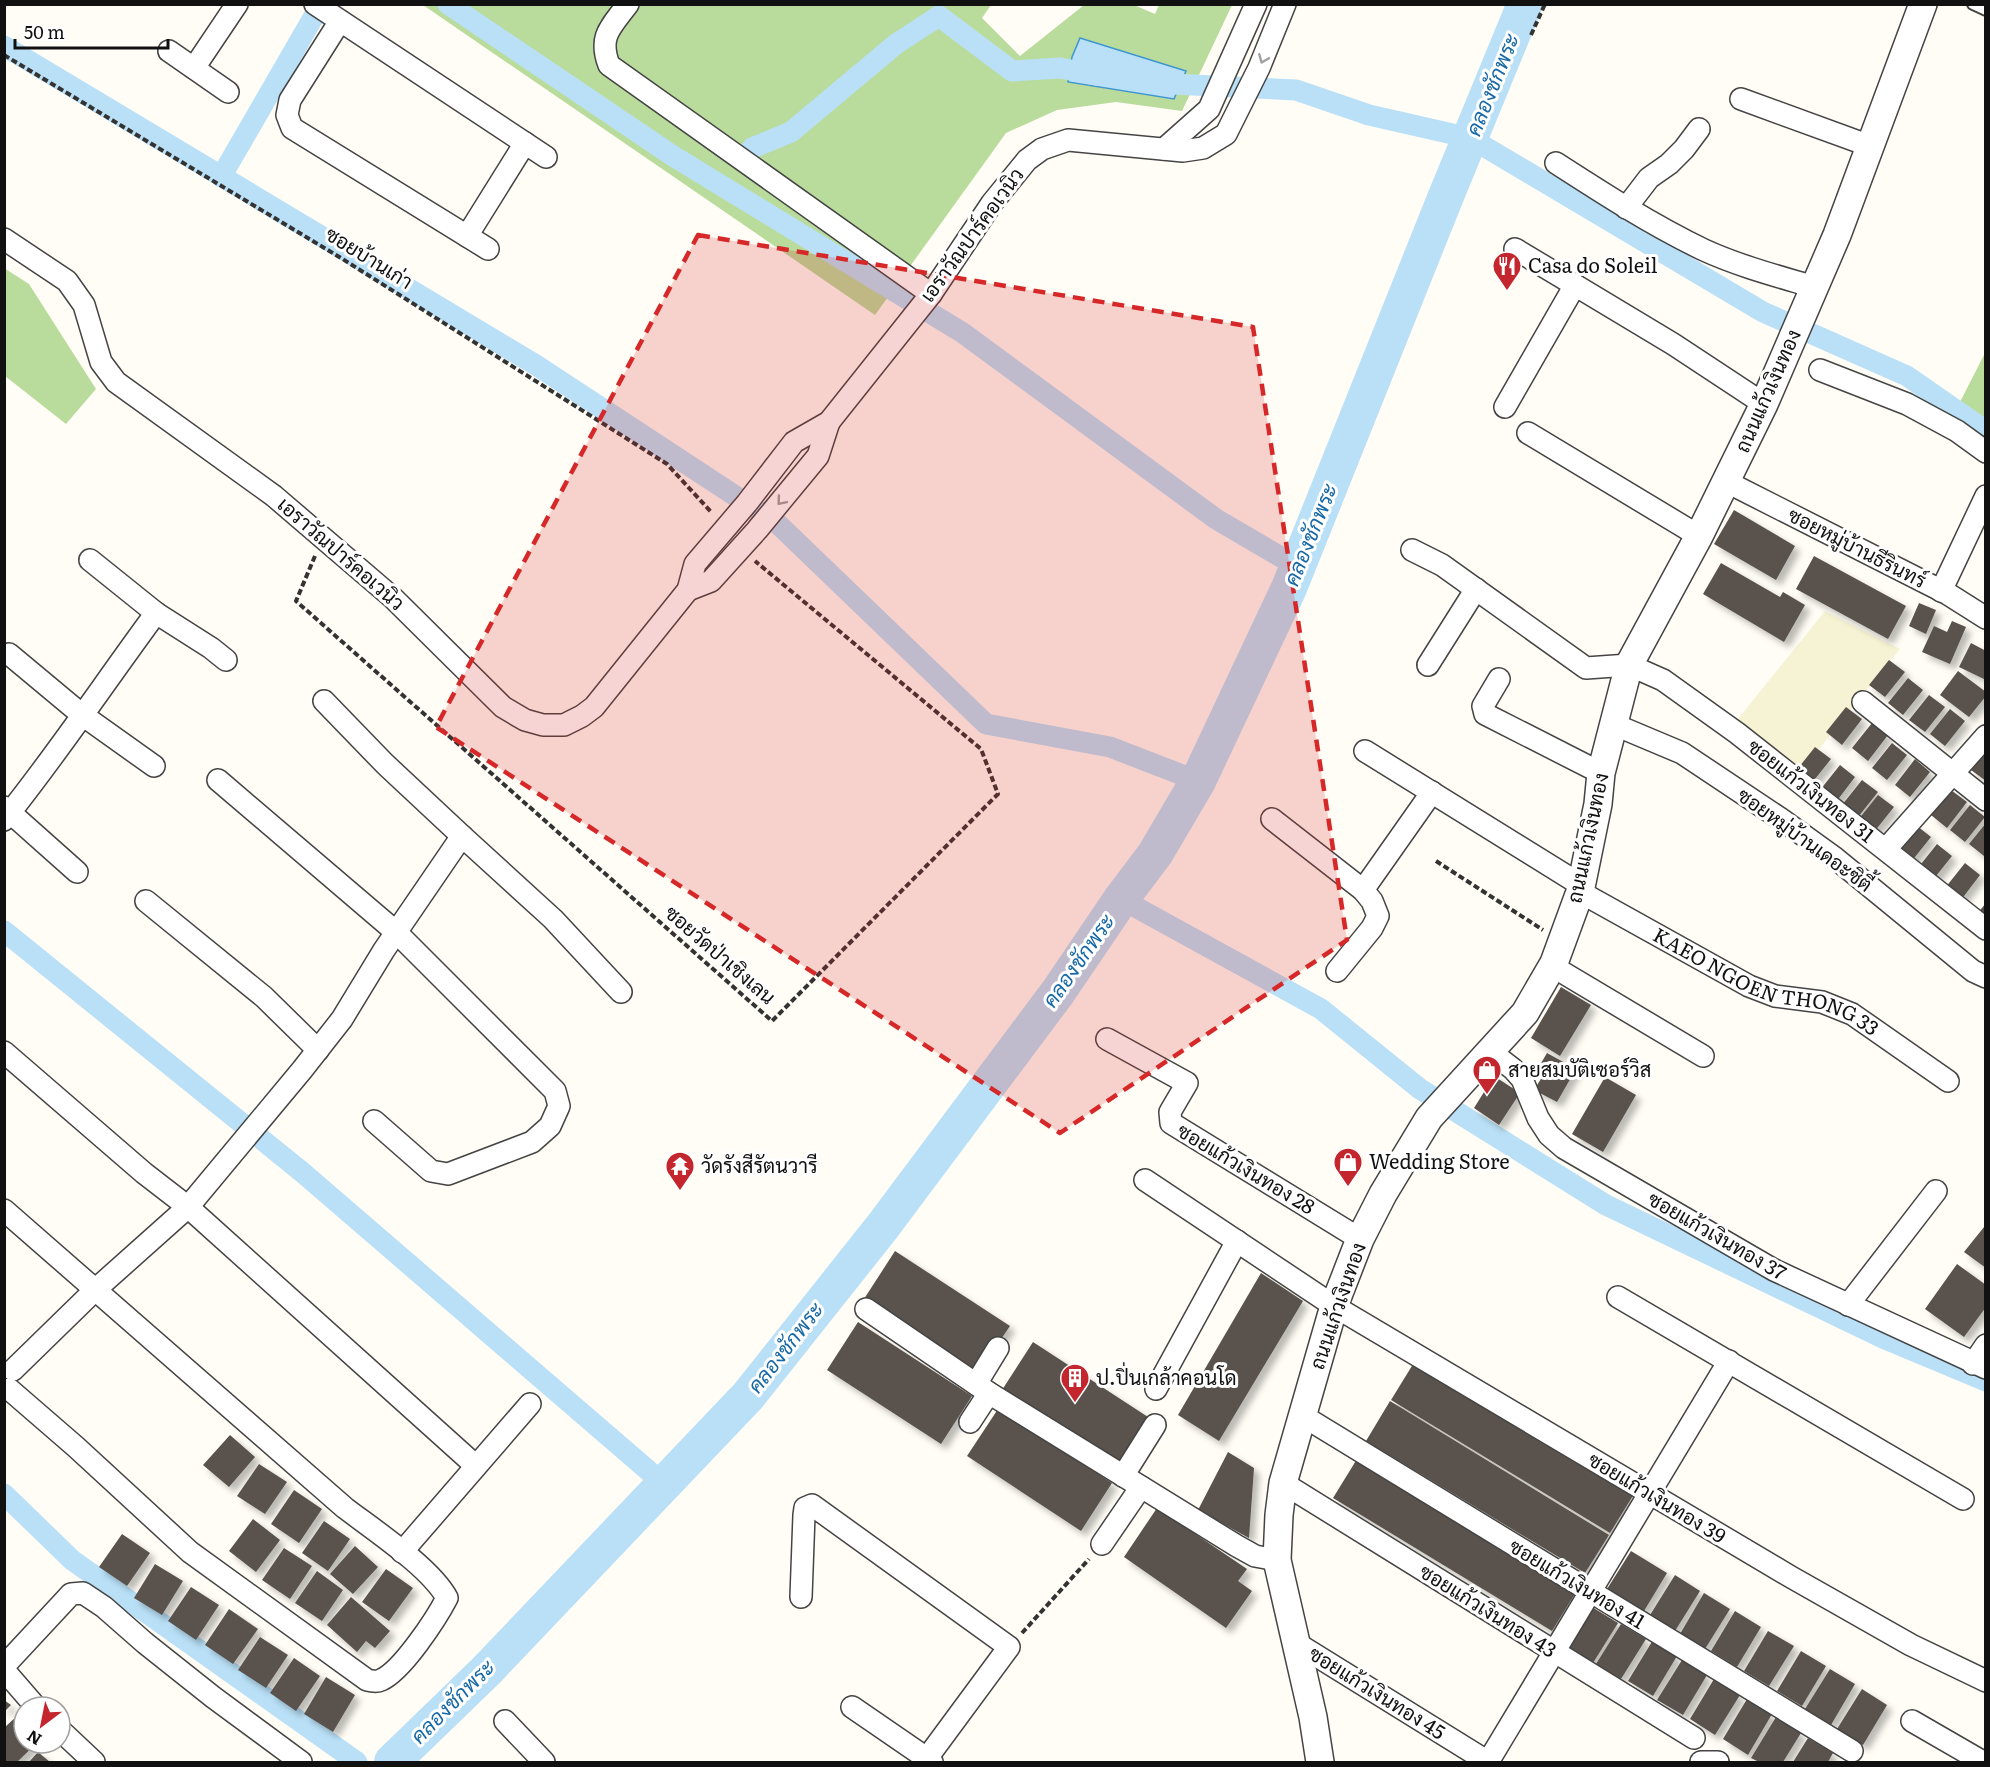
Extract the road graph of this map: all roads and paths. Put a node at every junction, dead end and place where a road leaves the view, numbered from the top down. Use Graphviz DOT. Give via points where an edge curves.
graph roads {
  1 [pos="237,4"];
  2 [pos="628,4"];
  3 [pos="1256,4"];
  4 [pos="1545,4"];
  5 [pos="1923,4"];
  6 [pos="1973,4"];
  7 [pos="1285,5"];
  8 [pos="1986,10"];
  9 [pos="327,12"];
  10 [pos="1532,35"];
  11 [pos="169,51"];
  12 [pos="4,55"];
  13 [pos="194,68"];
  14 [pos="228,92"];
  15 [pos="1741,99"];
  16 [pos="1700,129"];
  17 [pos="525,143"];
  18 [pos="1870,146"];
  19 [pos="1164,149"];
  20 [pos="546,158"];
  21 [pos="1556,163"];
  22 [pos="1626,208"];
  23 [pos="467,236"];
  24 [pos="4,238"];
  25 [pos="488,249"];
  26 [pos="1515,249"];
  27 [pos="1575,285"];
  28 [pos="931,294"];
  29 [pos="1810,295"];
  30 [pos="1820,370"];
  31 [pos="1764,404"];
  32 [pos="1505,407"];
  33 [pos="829,422"];
  34 [pos="1528,433"];
  35 [pos="1986,452"];
  36 [pos="1727,482"];
  37 [pos="1986,496"];
  38 [pos="704,504"];
  39 [pos="1699,536"];
  40 [pos="322,539"];
  41 [pos="1412,550"];
  42 [pos="90,561"];
  43 [pos="769,573"];
  44 [pos="1476,589"];
  45 [pos="688,590"];
  46 [pos="1941,591"];
  47 [pos="156,613"];
  48 [pos="1986,618"];
  49 [pos="9,654"];
  50 [pos="226,660"];
  51 [pos="1428,665"];
  52 [pos="1629,666"];
  53 [pos="1499,679"];
  54 [pos="324,700"];
  55 [pos="1863,702"];
  56 [pos="81,714"];
  57 [pos="1613,724"];
  58 [pos="1986,736"];
  59 [pos="1365,750"];
  60 [pos="154,765"];
  61 [pos="1601,773"];
  62 [pos="1952,773"];
  63 [pos="218,780"];
  64 [pos="1431,792"];
  65 [pos="1986,800"];
  66 [pos="7,813"];
  67 [pos="1272,819"];
  68 [pos="462,836"];
  69 [pos="1886,849"];
  70 [pos="1436,861"];
  71 [pos="77,872"];
  72 [pos="1580,888"];
  73 [pos="1363,890"];
  74 [pos="146,901"];
  75 [pos="1986,929"];
  76 [pos="396,932"];
  77 [pos="1557,954"];
  78 [pos="1337,971"];
  79 [pos="1986,977"];
  80 [pos="621,992"];
  81 [pos="1107,1039"];
  82 [pos="318,1050"];
  83 [pos="4,1052"];
  84 [pos="1491,1052"];
  85 [pos="1703,1056"];
  86 [pos="1948,1082"];
  87 [pos="374,1121"];
  88 [pos="1145,1180"];
  89 [pos="1936,1191"];
  90 [pos="188,1207"];
  91 [pos="4,1210"];
  92 [pos="1360,1239"];
  93 [pos="1237,1241"];
  94 [pos="95,1290"];
  95 [pos="1618,1297"];
  96 [pos="1848,1305"];
  97 [pos="1334,1306"];
  98 [pos="866,1309"];
  99 [pos="1986,1345"];
  100 [pos="998,1348"];
  101 [pos="1729,1362"];
  102 [pos="1979,1366"];
  103 [pos="8,1378"];
  104 [pos="982,1388"];
  105 [pos="1156,1389"];
  106 [pos="530,1404"];
  107 [pos="1303,1416"];
  108 [pos="970,1422"];
  109 [pos="1155,1425"];
  110 [pos="476,1466"];
  111 [pos="1132,1482"];
  112 [pos="1283,1483"];
  113 [pos="1649,1493"];
  114 [pos="1963,1499"];
  115 [pos="1102,1544"];
  116 [pos="402,1552"];
  117 [pos="1278,1560"];
  118 [pos="1590,1592"];
  119 [pos="801,1597"];
  120 [pos="1296,1643"];
  121 [pos="1009,1647"];
  122 [pos="1554,1652"];
  123 [pos="4,1668"];
  124 [pos="1986,1682"];
  125 [pos="26,1695"];
  126 [pos="852,1707"];
  127 [pos="506,1721"];
  128 [pos="1912,1721"];
  129 [pos="1694,1738"];
  130 [pos="72,1741"];
  131 [pos="1852,1751"];
  132 [pos="94,1762"];
  133 [pos="301,1762"];
  134 [pos="544,1762"];
  135 [pos="931,1762"];
  136 [pos="1320,1762"];
  137 [pos="1488,1762"];
  138 [pos="1701,1762"];
  139 [pos="1718,1762"];
  140 [pos="1983,1762"];
  1 -- 13 [label="street"];
  2 -- 28 [label="street" via="607,34 604,50 609,65"];
  3 -- 19 [label="street" via="1209,109"];
  4 -- 10 [label="path"];
  5 -- 18 [label="street, ถนนแก้วเงินทอง"];
  6 -- 8 [label="lane"];
  7 -- 19 [label="street, เอราวัณปาร์คอเวนิว, one-way" via="1226,134 1203,148"];
  9 -- 17 [label="street"];
  9 -- 23 [label="street" via="290,100 287,115 292,128"];
  11 -- 13 [label="street"];
  12 -- 38 [label="path, ซอยบ้านเก่า" via="341,258 668,464"];
  13 -- 14 [label="street"];
  15 -- 18 [label="street"];
  16 -- 22 [label="street" via="1649,178"];
  17 -- 20 [label="street"];
  17 -- 23 [label="street"];
  18 -- 29 [label="street, ถนนแก้วเงินทอง"];
  19 -- 28 [label="street, เอราวัณปาร์คอเวนิว" via="1068,140 1042,149 1027,160 992,203"];
  21 -- 22 [label="street"];
  22 -- 29 [label="street" via="1705,250"];
  23 -- 25 [label="street"];
  24 -- 40 [label="street, เอราวัณปาร์คอเวนิว" via="67,281 84,305 101,362 116,382 274,496"];
  26 -- 27 [label="street"];
  27 -- 31 [label="street"];
  27 -- 32 [label="street"];
  28 -- 33 [label="street, เอราวัณปาร์คอเวนิว"];
  29 -- 31 [label="street, ถนนแก้วเงินทอง"];
  30 -- 35 [label="street" via="1907,404 1957,430"];
  31 -- 36 [label="street, ถนนแก้วเงินทอง"];
  33 -- 45 [label="street, เอราวัณปาร์คอเวนิว" via="794,442 695,564"];
  33 -- 45 [label="street, เอราวัณปาร์คอเวนิว, one-way" via="818,456 711,581"];
  34 -- 39 [label="street"];
  36 -- 39 [label="street, ถนนแก้วเงินทอง"];
  36 -- 46 [label="street, ซอยหมู่บ้านธีรินทร์"];
  37 -- 46 [label="street"];
  39 -- 52 [label="street, ถนนแก้วเงินทอง"];
  40 -- 43 [label="path, ซอยวัดป่าเชิงเลน" via="296,601 772,1021 998,794 981,749"];
  40 -- 45 [label="street, เอราวัณปาร์คอเวนิว" via="393,598 502,706 525,720 543,725 564,725 594,706"];
  41 -- 44 [label="street"];
  42 -- 47 [label="street"];
  44 -- 51 [label="street"];
  44 -- 52 [label="street" via="1586,668"];
  46 -- 48 [label="street, ซอยหมู่บ้านธีรินทร์"];
  47 -- 50 [label="street"];
  47 -- 56 [label="street"];
  49 -- 56 [label="street"];
  52 -- 57 [label="street, ถนนแก้วเงินทอง"];
  52 -- 69 [label="street, ซอยแก้วเงินทอง 31" via="1663,680"];
  53 -- 61 [label="street" via="1483,706 1485,714"];
  54 -- 68 [label="street"];
  55 -- 62 [label="street"];
  56 -- 60 [label="street"];
  56 -- 66 [label="street" via="61,747"];
  57 -- 61 [label="street, ถนนแก้วเงินทอง"];
  57 -- 79 [label="street, ซอยหมู่บ้านเดอะซิตี้" via="1682,753 1781,819 1973,971"];
  58 -- 62 [label="street"];
  59 -- 64 [label="street, KAEO NGOEN THONG 33"];
  61 -- 72 [label="street, ถนนแก้วเงินทอง"];
  62 -- 65 [label="street"];
  62 -- 69 [label="street"];
  63 -- 76 [label="street"];
  64 -- 72 [label="street, KAEO NGOEN THONG 33"];
  64 -- 73 [label="street"];
  66 -- 71 [label="street"];
  67 -- 73 [label="street"];
  68 -- 76 [label="street"];
  68 -- 80 [label="street" via="553,919"];
  69 -- 75 [label="street, ซอยแก้วเงินทอง 31"];
  70 -- 77 [label="path"];
  72 -- 77 [label="street, ถนนแก้วเงินทอง"];
  72 -- 86 [label="street, KAEO NGOEN THONG 33" via="1749,986 1775,996 1822,1002 1852,1014"];
  73 -- 78 [label="street" via="1378,916"];
  74 -- 82 [label="street" via="264,998"];
  76 -- 82 [label="street"];
  76 -- 87 [label="street" via="555,1091 559,1106 550,1126 532,1142 448,1174 431,1171"];
  77 -- 84 [label="street, ถนนแก้วเงินทอง" via="1525,1013"];
  77 -- 85 [label="street"];
  81 -- 92 [label="street, ซอยแก้วเงินทอง 28" via="1187,1083 1170,1112 1171,1123"];
  82 -- 90 [label="street"];
  83 -- 90 [label="street"];
  84 -- 92 [label="street, ถนนแก้วเงินทอง" via="1429,1118"];
  84 -- 96 [label="street, ซอยแก้วเงินทอง 37" via="1522,1079 1538,1118 1564,1148 1774,1270"];
  88 -- 93 [label="street, ซอยแก้วเงินทอง 39"];
  89 -- 96 [label="street"];
  90 -- 94 [label="street"];
  90 -- 110 [label="street"];
  91 -- 94 [label="street"];
  92 -- 97 [label="street, ถนนแก้วเงินทอง"];
  93 -- 97 [label="street, ซอยแก้วเงินทอง 39"];
  93 -- 105 [label="street"];
  94 -- 103 [label="street"];
  94 -- 116 [label="street" via="345,1508"];
  95 -- 101 [label="street"];
  96 -- 102 [label="street, ซอยแก้วเงินทอง 37"];
  97 -- 107 [label="street, ถนนแก้วเงินทอง"];
  97 -- 113 [label="street, ซอยแก้วเงินทอง 39"];
  98 -- 104 [label="street"];
  99 -- 102 [label="street"];
  100 -- 104 [label="street"];
  101 -- 113 [label="street"];
  101 -- 114 [label="street"];
  103 -- 116 [label="street" via="190,1552 375,1682 398,1666 437,1618 447,1598 440,1586"];
  104 -- 108 [label="street"];
  104 -- 111 [label="street"];
  106 -- 110 [label="street"];
  107 -- 112 [label="street, ถนนแก้วเงินทอง"];
  107 -- 118 [label="street, ซอยแก้วเงินทอง 41"];
  109 -- 111 [label="street"];
  110 -- 116 [label="street"];
  111 -- 115 [label="street"];
  111 -- 117 [label="street" via="1255,1556"];
  112 -- 117 [label="street, ถนนแก้วเงินทอง"];
  112 -- 122 [label="street, ซอยแก้วเงินทอง 43"];
  113 -- 118 [label="street"];
  113 -- 124 [label="street, ซอยแก้วเงินทอง 39" via="1911,1645"];
  115 -- 121 [label="path"];
  117 -- 120 [label="street, ถนนแก้วเงินทอง"];
  118 -- 122 [label="street"];
  118 -- 131 [label="street, ซอยแก้วเงินทอง 41"];
  119 -- 121 [label="street" via="804,1515 805,1508 812,1505"];
  120 -- 136 [label="street, ถนนแก้วเงินทอง"];
  120 -- 137 [label="street, ซอยแก้วเงินทอง 45"];
  121 -- 135 [label="street" via="930,1754"];
  122 -- 129 [label="street, ซอยแก้วเงินทอง 43"];
  122 -- 137 [label="street"];
  123 -- 125 [label="street"];
  123 -- 133 [label="street" via="71,1594 83,1593"];
  126 -- 135 [label="street"];
  127 -- 134 [label="street"];
  128 -- 140 [label="street"];
  130 -- 132 [label="street"];
  138 -- 139 [label="street"];
}
